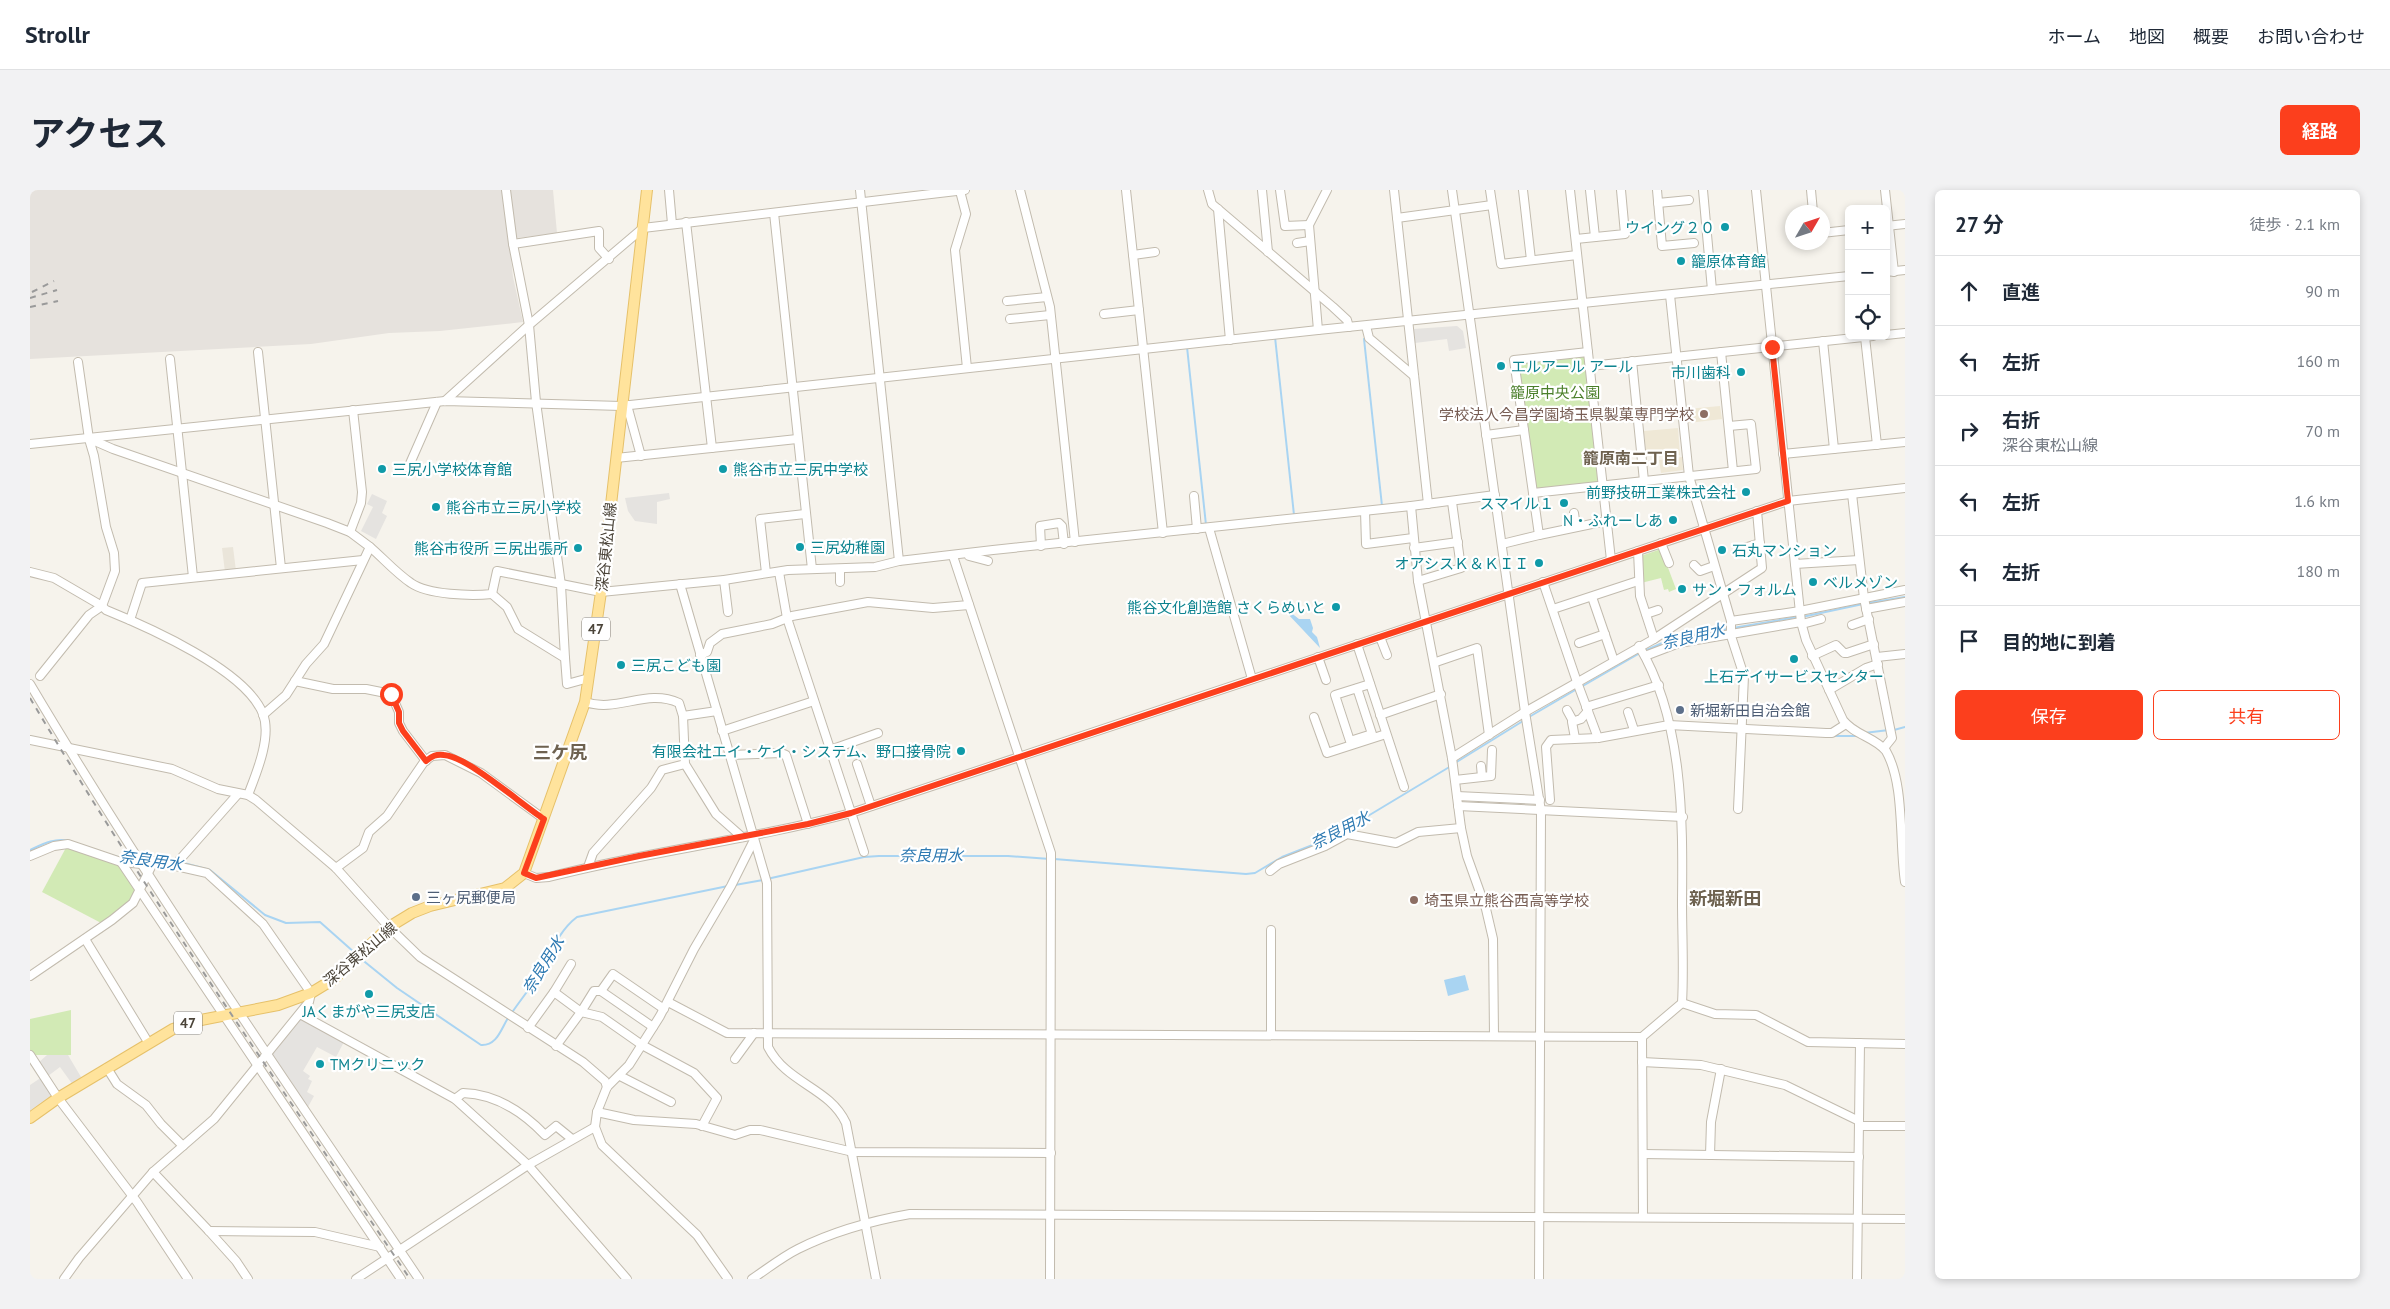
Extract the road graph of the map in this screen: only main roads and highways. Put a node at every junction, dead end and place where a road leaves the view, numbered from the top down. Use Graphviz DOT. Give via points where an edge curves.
graph roads {
  1 [pos="647,190"];
  2 [pos="30,1118"];
  1 -- 2 [label="main road, 深谷東松山線 / 47" via="590,678 585,702 524,873 505,888 412,913 389,927 334,980 311,994 278,1005 187,1024 148,1042"];
}
